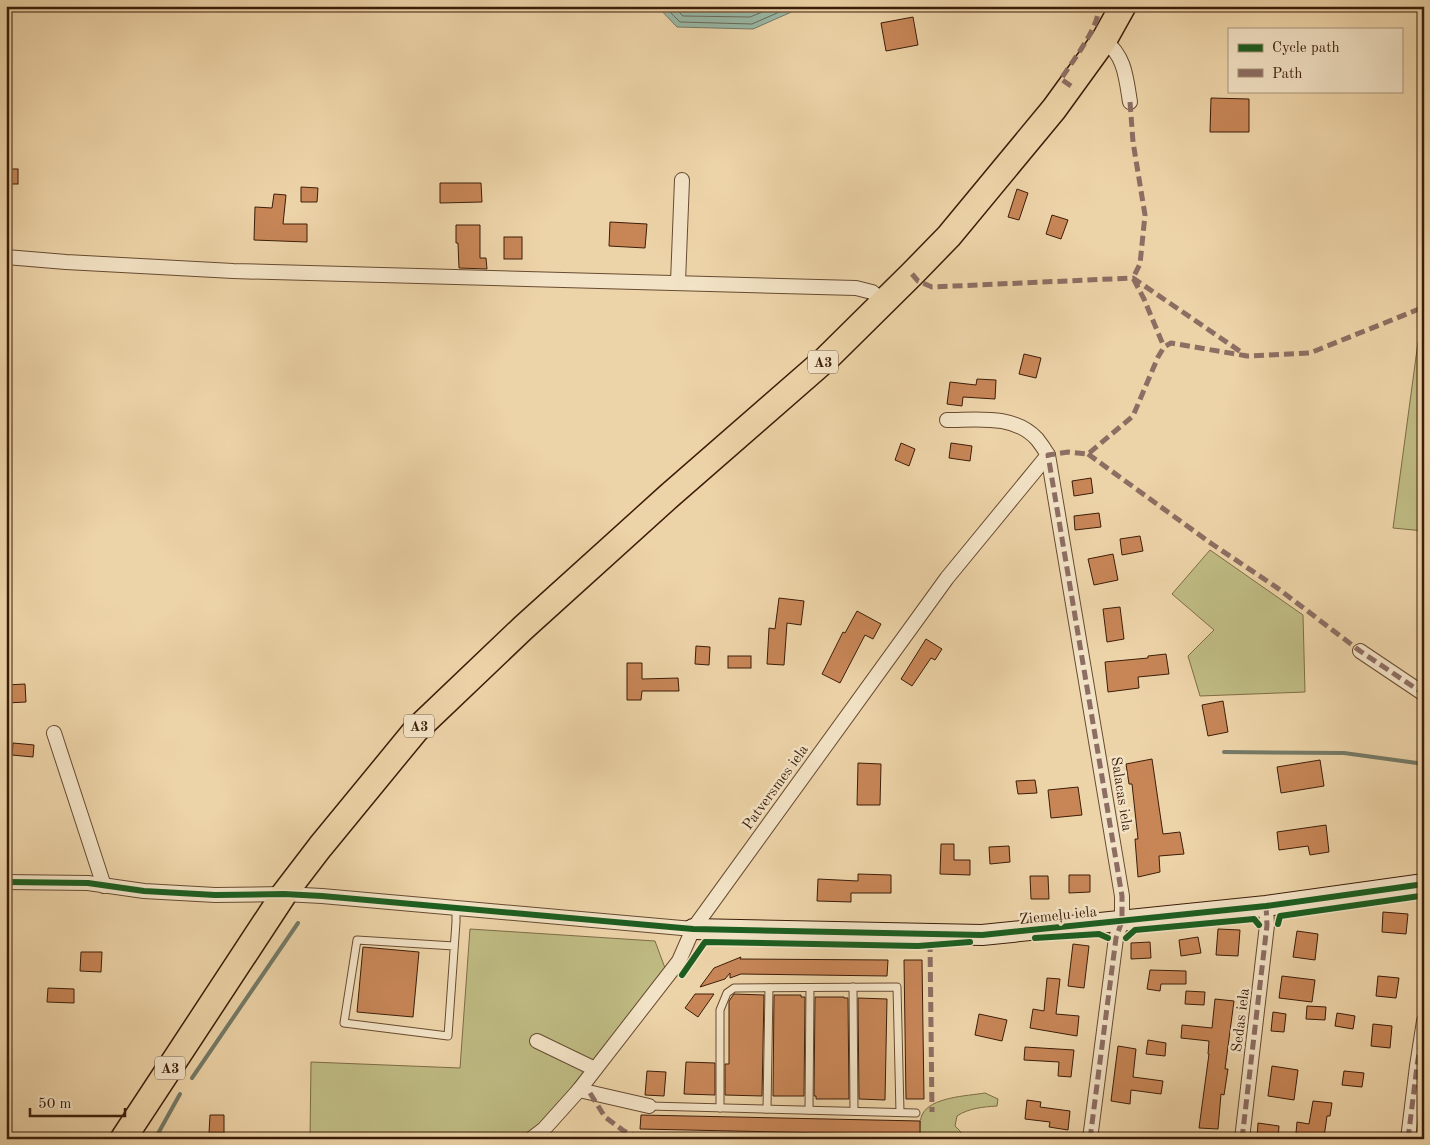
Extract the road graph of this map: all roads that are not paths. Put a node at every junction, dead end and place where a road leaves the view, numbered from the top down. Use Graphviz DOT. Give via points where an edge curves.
graph roads {
  1 [pos="1123,6"];
  2 [pos="1104,40"];
  3 [pos="1130,102"];
  4 [pos="682,180"];
  5 [pos="6,257"];
  6 [pos="678,282"];
  7 [pos="884,302"];
  8 [pos="947,420"];
  9 [pos="1048,455"];
  10 [pos="1360,650"];
  11 [pos="1424,694"];
  12 [pos="54,733"];
  13 [pos="6,882"];
  14 [pos="1424,884"];
  15 [pos="104,886"];
  16 [pos="284,894"];
  17 [pos="1266,906"];
  18 [pos="456,909"];
  19 [pos="1122,920"];
  20 [pos="693,929"];
  21 [pos="454,946"];
  22 [pos="853,987"];
  23 [pos="769,988"];
  24 [pos="810,988"];
  25 [pos="1424,1021"];
  26 [pos="537,1041"];
  27 [pos="595,1069"];
  28 [pos="579,1090"];
  29 [pos="648,1106"];
  30 [pos="720,1108"];
  31 [pos="767,1109"];
  32 [pos="809,1110"];
  33 [pos="854,1111"];
  34 [pos="900,1112"];
  35 [pos="916,1113"];
  36 [pos="123,1139"];
  37 [pos="531,1139"];
  38 [pos="1090,1139"];
  39 [pos="1242,1139"];
  40 [pos="1408,1139"];
  1 -- 2 [label="highway, A3"];
  2 -- 3 [label="street" via="1114,47 1125,71"];
  2 -- 7 [label="highway, A3" via="1054,109 949,236"];
  4 -- 6 [label="street"];
  5 -- 6 [label="street" via="233,271"];
  6 -- 7 [label="street" via="856,288 872,292"];
  7 -- 16 [label="highway, A3" via="826,359 523,628 416,730"];
  8 -- 9 [label="street" via="1005,421 1037,439"];
  9 -- 19 [label="street, Salacas iela" via="1099,751 1122,896"];
  9 -- 20 [label="street, Patversmes iela" via="947,578"];
  10 -- 11 [label="street"];
  12 -- 15 [label="street"];
  13 -- 15 [label="street"];
  14 -- 17 [label="street, Ziemeļu iela"];
  15 -- 16 [label="street" via="215,895"];
  16 -- 18 [label="street"];
  16 -- 36 [label="highway, A3"];
  17 -- 19 [label="street, Ziemeļu iela"];
  17 -- 39 [label="street, Sedas iela" via="1267,925"];
  18 -- 20 [label="street"];
  18 -- 21 [label="lane"];
  19 -- 20 [label="street, Ziemeļu iela" via="982,935"];
  19 -- 38 [label="street, Salacas iela" via="1116,938"];
  20 -- 27 [label="street, Patversmes iela" via="679,961"];
  21 -- 21 [label="lane" via="448,1036 344,1023 357,940"];
  22 -- 24 [label="lane"];
  22 -- 33 [label="lane"];
  22 -- 34 [label="lane" via="897,987"];
  23 -- 24 [label="lane"];
  23 -- 30 [label="lane" via="734,988 727,993 720,1010"];
  23 -- 31 [label="lane"];
  24 -- 32 [label="lane"];
  25 -- 40 [label="street"];
  26 -- 27 [label="street"];
  27 -- 28 [label="street, Patversmes iela"];
  28 -- 29 [label="street"];
  28 -- 37 [label="street, Patversmes iela"];
  29 -- 30 [label="lane"];
  30 -- 31 [label="lane"];
  31 -- 32 [label="lane"];
  32 -- 33 [label="lane"];
  33 -- 34 [label="lane"];
  34 -- 35 [label="lane"];
}
